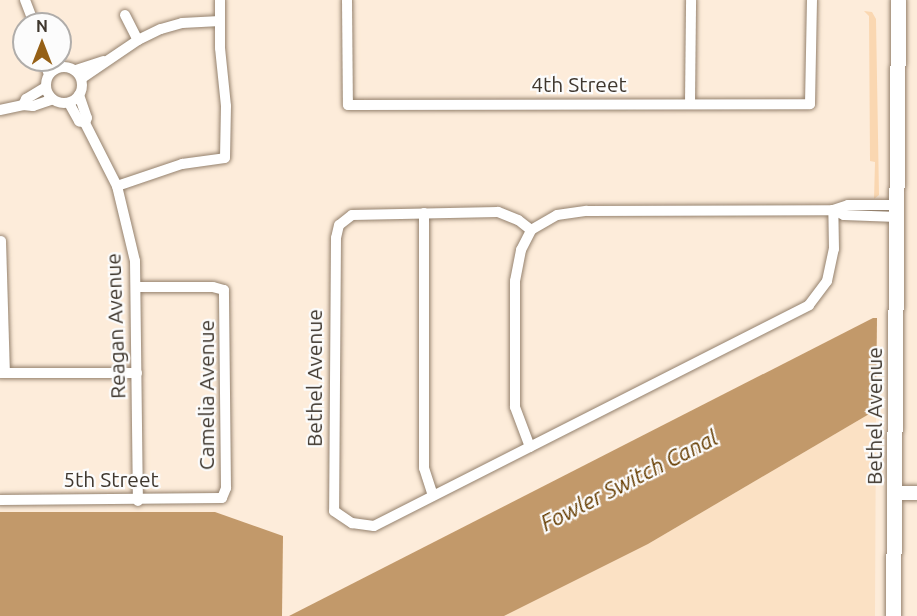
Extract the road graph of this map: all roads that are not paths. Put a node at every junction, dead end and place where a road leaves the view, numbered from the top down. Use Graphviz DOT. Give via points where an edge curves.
graph roads {
  1 [pos="220,0"];
  2 [pos="347,0"];
  3 [pos="691,0"];
  4 [pos="812,0"];
  5 [pos="898,0"];
  6 [pos="125,15"];
  7 [pos="220,21"];
  8 [pos="138,40"];
  9 [pos="72,70"];
  10 [pos="49,74"];
  11 [pos="79,74"];
  12 [pos="46,87"];
  13 [pos="80,95"];
  14 [pos="53,99"];
  15 [pos="69,103"];
  16 [pos="690,103"];
  17 [pos="23,105"];
  18 [pos="0,110"];
  19 [pos="85,123"];
  20 [pos="117,186"];
  21 [pos="833,210"];
  22 [pos="897,211"];
  23 [pos="424,213"];
  24 [pos="531,230"];
  25 [pos="1,241"];
  26 [pos="137,287"];
  27 [pos="3,373"];
  28 [pos="137,373"];
  29 [pos="530,447"];
  30 [pos="894,493"];
  31 [pos="917,493"];
  32 [pos="433,496"];
  33 [pos="222,498"];
  34 [pos="0,500"];
  35 [pos="138,501"];
  36 [pos="893,616"];
  1 -- 7 [label="street"];
  2 -- 16 [label="street, 4th Street" via="348,105"];
  3 -- 16 [label="street"];
  4 -- 16 [label="street, 4th Street" via="810,104"];
  5 -- 22 [label="main road, Bethel Avenue"];
  6 -- 8 [label="street"];
  7 -- 8 [label="street" via="182,23"];
  7 -- 20 [label="street" via="225,158 182,164"];
  8 -- 11 [label="street" via="102,66"];
  9 -- 11 [label="street"];
  10 -- 12 [label="street"];
  11 -- 13 [label="street" via="83,87"];
  12 -- 14 [label="street"];
  12 -- 17 [label="street"];
  13 -- 15 [label="street"];
  13 -- 19 [label="street, Reagan Avenue"];
  14 -- 15 [label="street"];
  14 -- 17 [label="street"];
  15 -- 19 [label="street, Reagan Avenue" via="79,122"];
  17 -- 18 [label="street"];
  19 -- 20 [label="street, Reagan Avenue"];
  20 -- 26 [label="street, Reagan Avenue" via="132,242"];
  21 -- 22 [label="street" via="844,215"];
  21 -- 24 [label="street" via="587,212 556,215"];
  21 -- 29 [label="street, Bethel Avenue" via="834,249 827,280 809,305"];
  22 -- 30 [label="main road, Bethel Avenue"];
  23 -- 24 [label="street, Bethel Avenue" via="498,213"];
  23 -- 32 [label="street" via="424,468"];
  23 -- 32 [label="street, Bethel Avenue" via="352,215 339,225 334,511 352,523 374,526"];
  24 -- 29 [label="street" via="521,250 515,280 515,407"];
  25 -- 27 [label="street"];
  26 -- 28 [label="street, Reagan Avenue"];
  26 -- 33 [label="street, Camelia Avenue" via="224,290 226,488"];
  27 -- 28 [label="street"];
  28 -- 35 [label="street, Reagan Avenue"];
  29 -- 32 [label="street, Bethel Avenue"];
  30 -- 31 [label="street"];
  30 -- 36 [label="main road, Bethel Avenue"];
  33 -- 35 [label="street, 5th Street"];
  34 -- 35 [label="street, 5th Street"];
}
